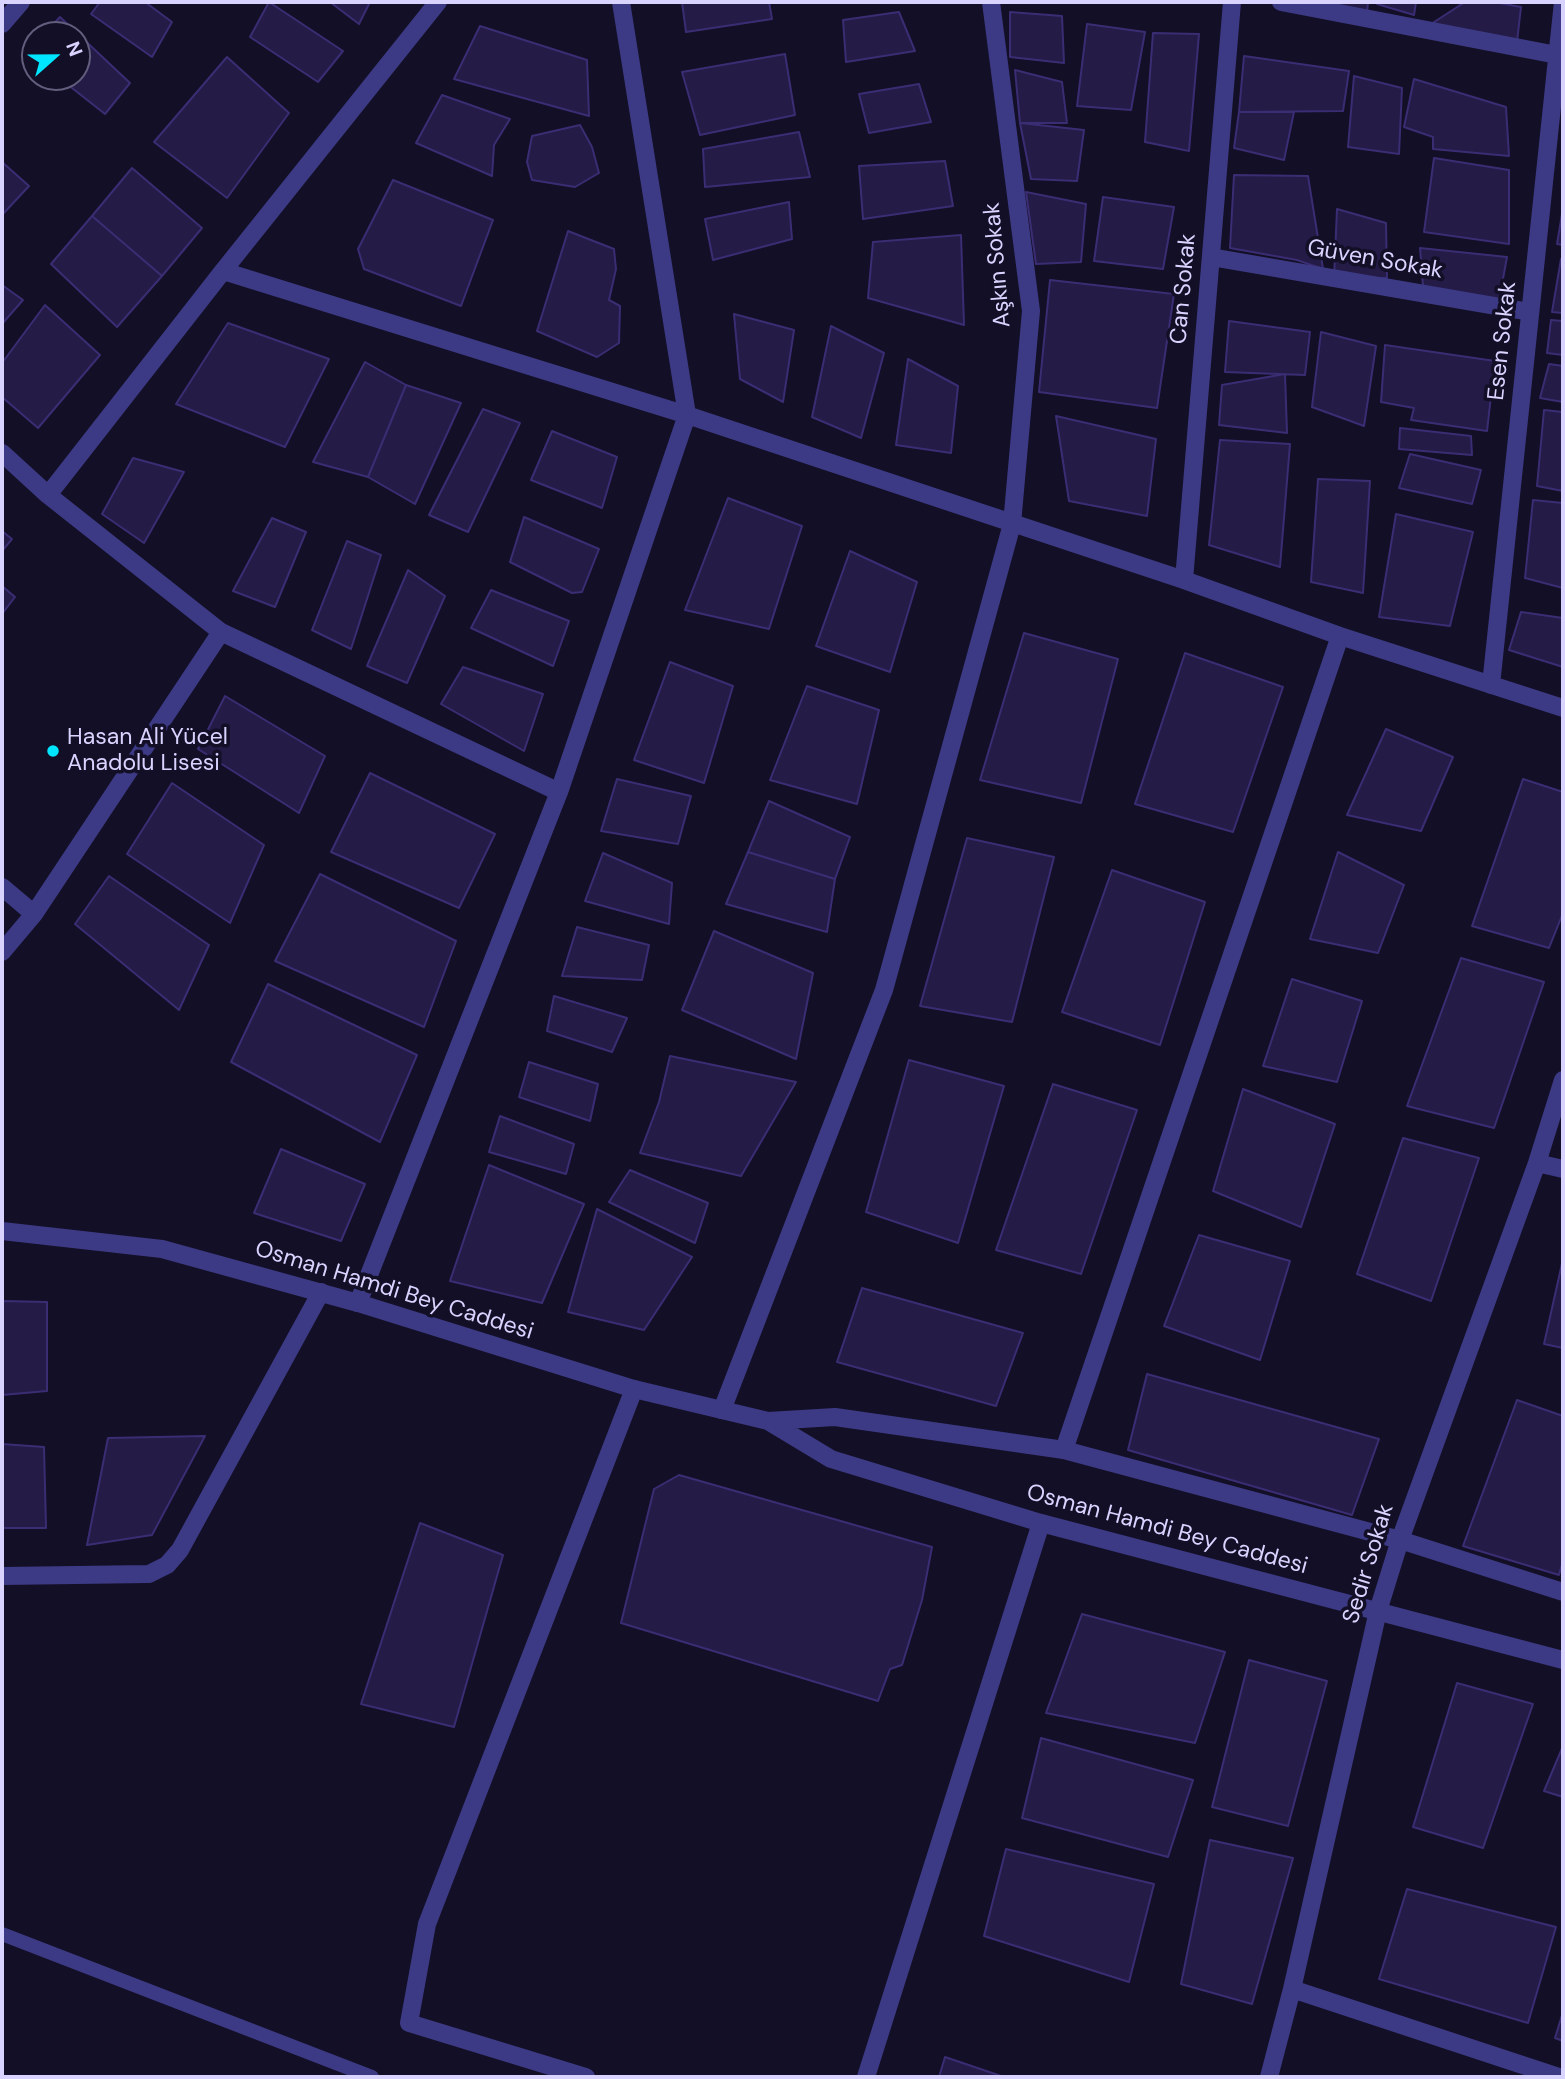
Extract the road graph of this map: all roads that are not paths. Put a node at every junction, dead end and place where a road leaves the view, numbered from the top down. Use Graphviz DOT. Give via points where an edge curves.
graph roads {
  1 [pos="21,2"];
  2 [pos="438,2"];
  3 [pos="621,2"];
  4 [pos="991,2"];
  5 [pos="1232,2"];
  6 [pos="1281,2"];
  7 [pos="1563,2"];
  8 [pos="2,24"];
  9 [pos="1557,55"];
  10 [pos="1211,257"];
  11 [pos="223,271"];
  12 [pos="1530,312"];
  13 [pos="687,415"];
  14 [pos="2,453"];
  15 [pos="48,495"];
  16 [pos="1012,524"];
  17 [pos="1184,580"];
  18 [pos="221,632"];
  19 [pos="1340,636"];
  20 [pos="1491,685"];
  21 [pos="1563,708"];
  22 [pos="559,792"];
  23 [pos="2,887"];
  24 [pos="34,914"];
  25 [pos="2,952"];
  26 [pos="1563,1080"];
  27 [pos="1537,1163"];
  28 [pos="1563,1170"];
  29 [pos="2,1231"];
  30 [pos="321,1292"];
  31 [pos="358,1303"];
  32 [pos="634,1389"];
  33 [pos="722,1410"];
  34 [pos="768,1421"];
  35 [pos="1064,1450"];
  36 [pos="1041,1523"];
  37 [pos="1400,1540"];
  38 [pos="2,1576"];
  39 [pos="1563,1592"];
  40 [pos="1378,1611"];
  41 [pos="1563,1660"];
  42 [pos="2,1934"];
  43 [pos="1292,1989"];
  44 [pos="372,2077"];
  45 [pos="586,2077"];
  46 [pos="866,2077"];
  47 [pos="1269,2077"];
  48 [pos="1559,2077"];
  1 -- 8 [label="street"];
  2 -- 11 [label="street"];
  3 -- 13 [label="street"];
  4 -- 16 [label="street, Aşkın Sokak" via="1031,311"];
  5 -- 10 [label="street, Can Sokak"];
  6 -- 9 [label="street"];
  7 -- 9 [label="street, Esen Sokak"];
  9 -- 12 [label="street, Esen Sokak"];
  10 -- 12 [label="street, Güven Sokak"];
  10 -- 17 [label="street, Can Sokak"];
  11 -- 13 [label="street"];
  11 -- 15 [label="street"];
  12 -- 20 [label="street, Esen Sokak"];
  13 -- 16 [label="street"];
  13 -- 22 [label="street"];
  14 -- 15 [label="street"];
  15 -- 18 [label="street"];
  16 -- 17 [label="street"];
  16 -- 33 [label="street, Aşkın Sokak" via="884,990"];
  17 -- 19 [label="street"];
  18 -- 22 [label="street"];
  18 -- 24 [label="street"];
  19 -- 20 [label="street"];
  19 -- 35 [label="street"];
  20 -- 21 [label="street"];
  22 -- 31 [label="street"];
  23 -- 24 [label="street"];
  24 -- 25 [label="street"];
  26 -- 27 [label="street, Sedir Sokak"];
  27 -- 28 [label="street"];
  27 -- 37 [label="street, Sedir Sokak"];
  29 -- 30 [label="street, Osman Hamdi Bey Caddesi" via="162,1249"];
  30 -- 31 [label="street, Osman Hamdi Bey Caddesi"];
  30 -- 38 [label="street" via="180,1550 167,1564 149,1574 125,1576"];
  31 -- 32 [label="street, Osman Hamdi Bey Caddesi"];
  32 -- 33 [label="street, Osman Hamdi Bey Caddesi"];
  32 -- 45 [label="street" via="427,1924 409,2023"];
  33 -- 34 [label="street, Osman Hamdi Bey Caddesi"];
  34 -- 35 [label="street, Osman Hamdi Bey Caddesi" via="835,1417"];
  34 -- 36 [label="street, Osman Hamdi Bey Caddesi" via="831,1459"];
  35 -- 37 [label="street, Osman Hamdi Bey Caddesi"];
  36 -- 40 [label="street, Osman Hamdi Bey Caddesi"];
  36 -- 46 [label="street"];
  37 -- 39 [label="street, Osman Hamdi Bey Caddesi"];
  37 -- 40 [label="street, Sedir Sokak"];
  40 -- 41 [label="street, Osman Hamdi Bey Caddesi"];
  40 -- 43 [label="street, Sedir Sokak"];
  42 -- 44 [label="lane"];
  43 -- 47 [label="street, Sedir Sokak"];
  43 -- 48 [label="street"];
}
